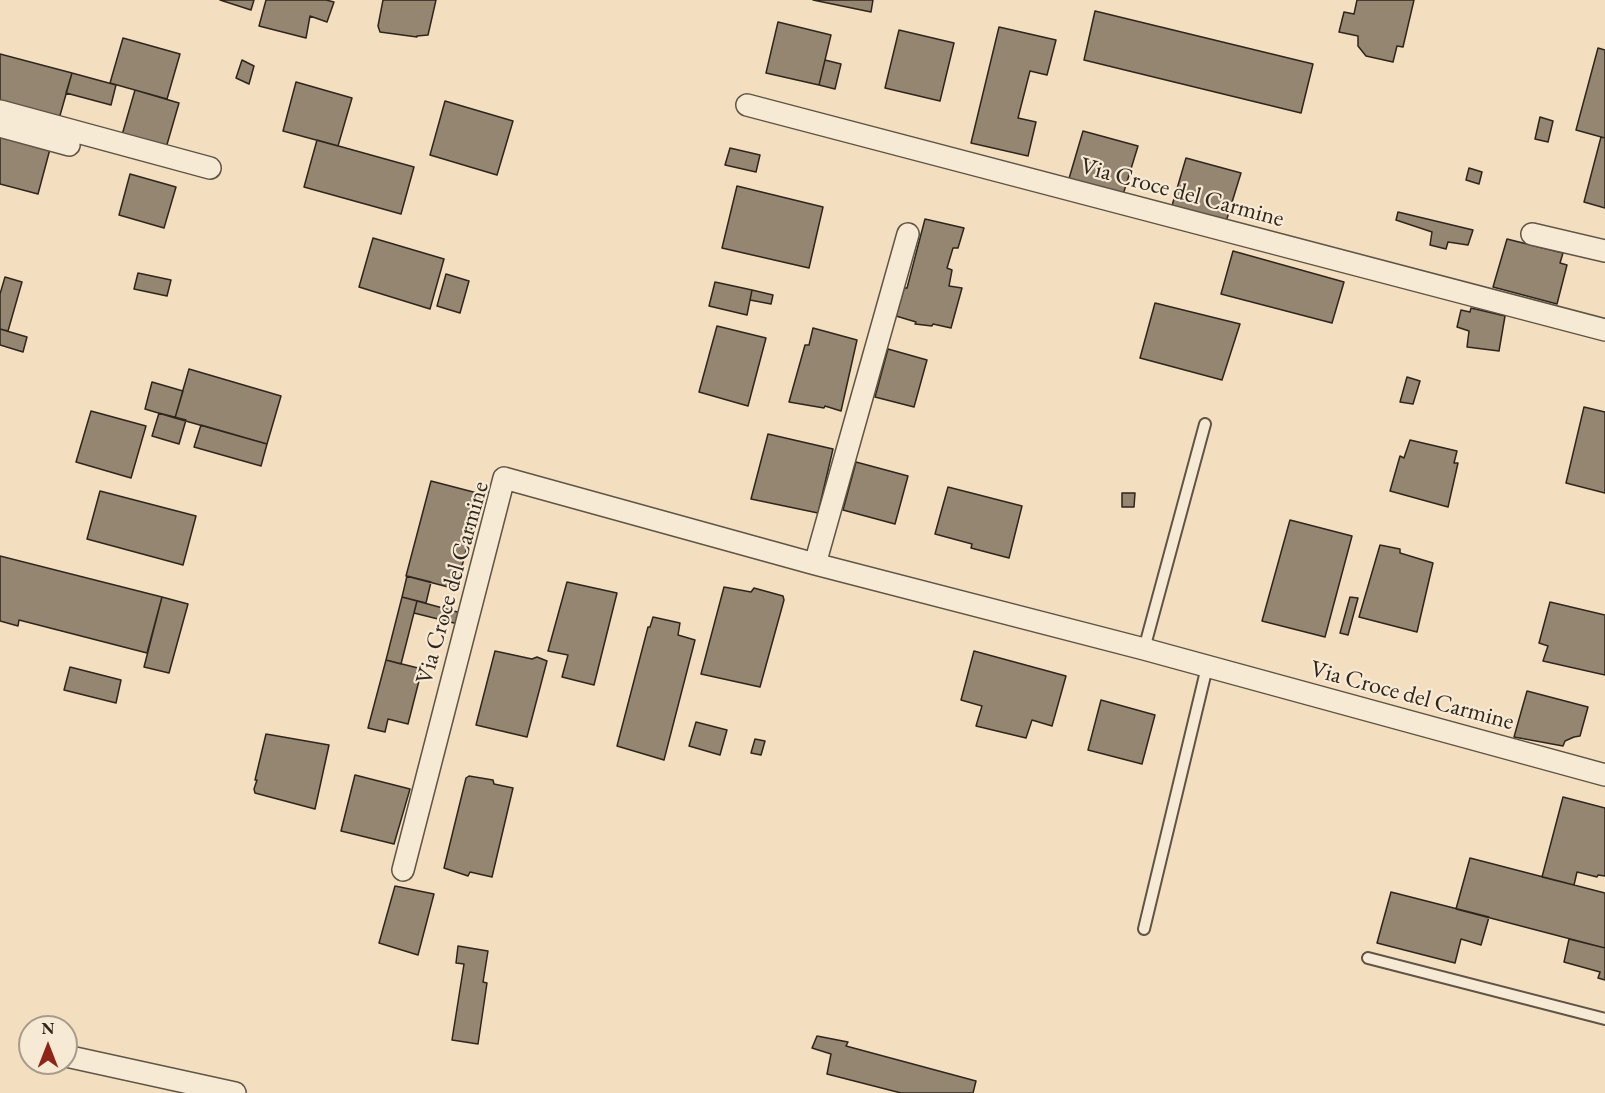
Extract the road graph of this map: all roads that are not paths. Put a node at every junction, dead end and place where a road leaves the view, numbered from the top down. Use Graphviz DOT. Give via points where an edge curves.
graph roads {
  1 [pos="747,105"];
  2 [pos="0,111"];
  3 [pos="0,126"];
  4 [pos="69,145"];
  5 [pos="210,168"];
  6 [pos="908,234"];
  7 [pos="1532,234"];
  8 [pos="1605,252"];
  9 [pos="1605,330"];
  10 [pos="1205,424"];
  11 [pos="815,564"];
  12 [pos="1144,649"];
  13 [pos="1207,667"];
  14 [pos="1605,775"];
  15 [pos="403,870"];
  16 [pos="1144,929"];
  17 [pos="1368,958"];
  18 [pos="1605,1019"];
  19 [pos="78,1059"];
  20 [pos="235,1093"];
  1 -- 9 [label="street, Via Croce del Carmine"];
  2 -- 5 [label="street"];
  3 -- 4 [label="street"];
  6 -- 11 [label="street"];
  7 -- 8 [label="street"];
  10 -- 12 [label="lane"];
  11 -- 12 [label="street, Via Croce del Carmine"];
  11 -- 15 [label="street, Via Croce del Carmine" via="504,478"];
  12 -- 13 [label="street, Via Croce del Carmine"];
  13 -- 14 [label="street, Via Croce del Carmine"];
  13 -- 16 [label="lane"];
  17 -- 18 [label="lane"];
  19 -- 20 [label="street"];
}
